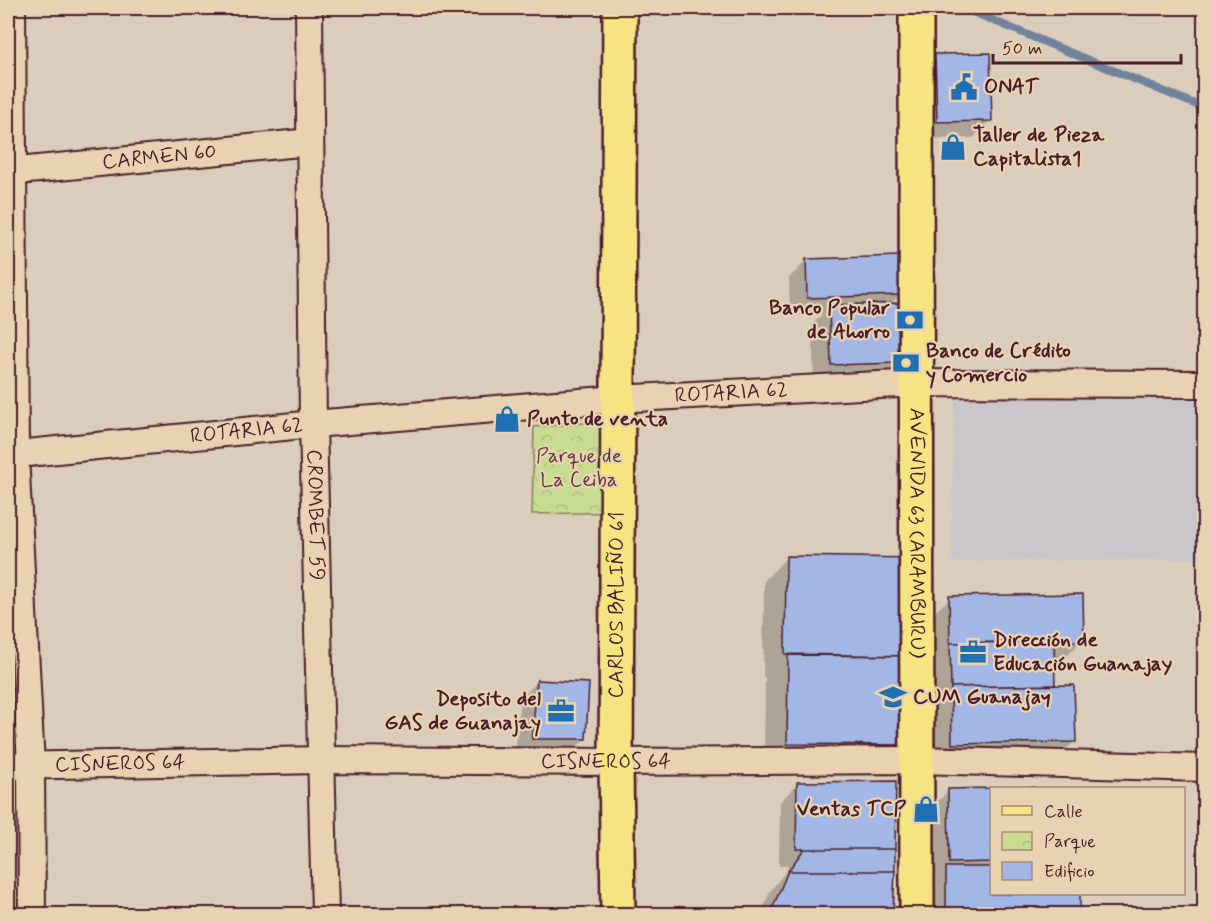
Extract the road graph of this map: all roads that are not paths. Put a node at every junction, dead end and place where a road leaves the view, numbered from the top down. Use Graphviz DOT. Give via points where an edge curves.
graph roads {
  1 [pos="12,8"];
  2 [pos="309,8"];
  3 [pos="620,8"];
  4 [pos="916,19"];
  5 [pos="310,142"];
  6 [pos="10,172"];
  7 [pos="917,383"];
  8 [pos="1204,384"];
  9 [pos="617,399"];
  10 [pos="313,424"];
  11 [pos="11,455"];
  12 [pos="320,760"];
  13 [pos="917,760"];
  14 [pos="616,762"];
  15 [pos="19,766"];
  16 [pos="1204,768"];
  17 [pos="32,915"];
  18 [pos="325,915"];
  19 [pos="618,915"];
  20 [pos="917,915"];
  1 -- 6 [label="street"];
  2 -- 5 [label="street, CROMBET 59"];
  3 -- 9 [label="main road, CARLOS BALIÑO 61"];
  4 -- 7 [label="main road, AVENIDA 63 (ARAMBURU)"];
  5 -- 6 [label="street, CARMEN 60"];
  5 -- 10 [label="street, CROMBET 59"];
  6 -- 11 [label="street"];
  7 -- 8 [label="street, ROTARIA 62"];
  7 -- 9 [label="street, ROTARIA 62"];
  7 -- 13 [label="main road, AVENIDA 63 (ARAMBURU)"];
  9 -- 10 [label="street, ROTARIA 62"];
  9 -- 14 [label="main road, CARLOS BALIÑO 61"];
  10 -- 11 [label="street, ROTARIA 62"];
  10 -- 12 [label="street, CROMBET 59"];
  11 -- 15 [label="street"];
  12 -- 14 [label="street, CISNEROS 64"];
  12 -- 15 [label="street, CISNEROS 64"];
  12 -- 18 [label="street, CROMBET 59"];
  13 -- 14 [label="street, CISNEROS 64"];
  13 -- 16 [label="street, CISNEROS 64"];
  13 -- 20 [label="main road, AVENIDA 63 (ARAMBURU)"];
  14 -- 19 [label="main road, CARLOS BALIÑO 61"];
  15 -- 17 [label="street"];
}
